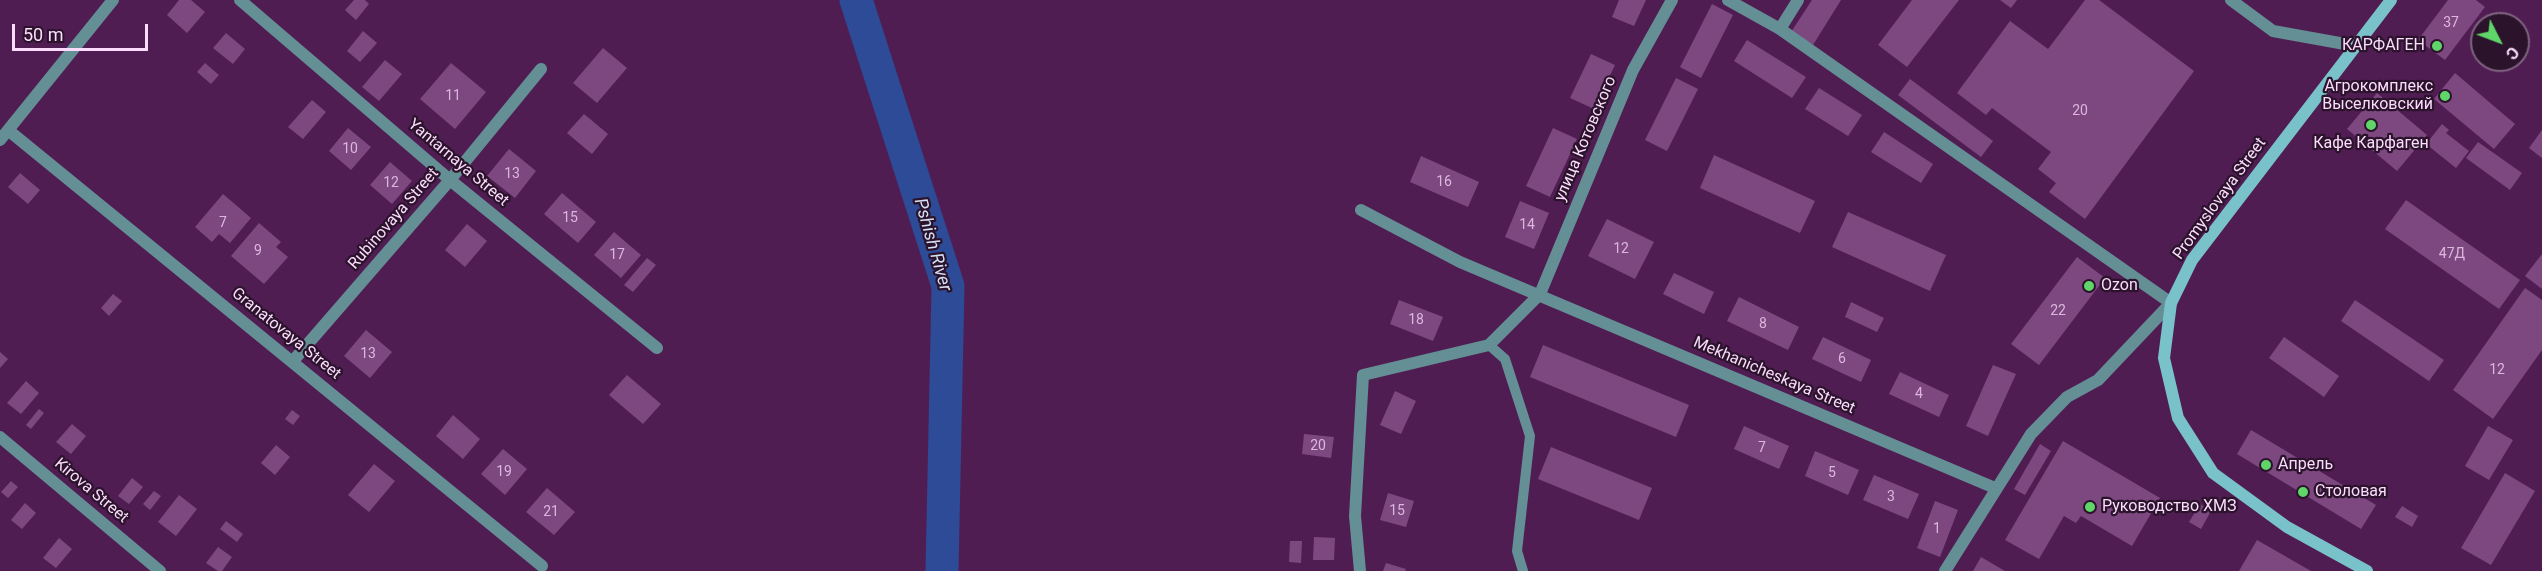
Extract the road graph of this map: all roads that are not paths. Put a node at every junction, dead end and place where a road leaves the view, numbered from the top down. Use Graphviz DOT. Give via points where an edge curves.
graph roads {
  1 [pos="113,0"];
  2 [pos="240,0"];
  3 [pos="1672,0"];
  4 [pos="1728,0"];
  5 [pos="1798,0"];
  6 [pos="2231,0"];
  7 [pos="2391,0"];
  8 [pos="1780,29"];
  9 [pos="2356,46"];
  10 [pos="541,69"];
  11 [pos="4,135"];
  12 [pos="450,180"];
  13 [pos="1361,210"];
  14 [pos="1540,294"];
  15 [pos="2171,303"];
  16 [pos="1489,345"];
  17 [pos="657,348"];
  18 [pos="293,362"];
  19 [pos="0,437"];
  20 [pos="1995,488"];
  21 [pos="542,566"];
  22 [pos="160,571"];
  23 [pos="1360,571"];
  24 [pos="1523,571"];
  25 [pos="1945,571"];
  26 [pos="2367,571"];
  1 -- 11 [label="street"];
  2 -- 12 [label="street, Yantarnaya Street"];
  3 -- 14 [label="street, улица Котовского" via="1634,70"];
  4 -- 8 [label="street"];
  5 -- 8 [label="street"];
  6 -- 9 [label="street" via="2272,31"];
  7 -- 9 [label="main road, Promyslovaya Street"];
  8 -- 15 [label="street"];
  9 -- 15 [label="main road, Promyslovaya Street" via="2192,260"];
  10 -- 12 [label="street, Rubinovaya Street"];
  11 -- 18 [label="street, Granatovaya Street"];
  12 -- 17 [label="street, Yantarnaya Street"];
  12 -- 18 [label="street, Rubinovaya Street"];
  13 -- 14 [label="street, Mekhanicheskaya Street" via="1460,262"];
  14 -- 16 [label="street"];
  14 -- 20 [label="street, Mekhanicheskaya Street"];
  15 -- 20 [label="street" via="2098,380 2067,397 2031,434"];
  15 -- 26 [label="main road, Promyslovaya Street" via="2164,358 2178,418 2213,473 2287,527"];
  16 -- 23 [label="street" via="1363,375 1355,516"];
  16 -- 24 [label="lane" via="1505,359 1530,436 1517,551"];
  18 -- 21 [label="street, Granatovaya Street"];
  19 -- 22 [label="street, Kirova Street"];
  20 -- 25 [label="street"];
}
